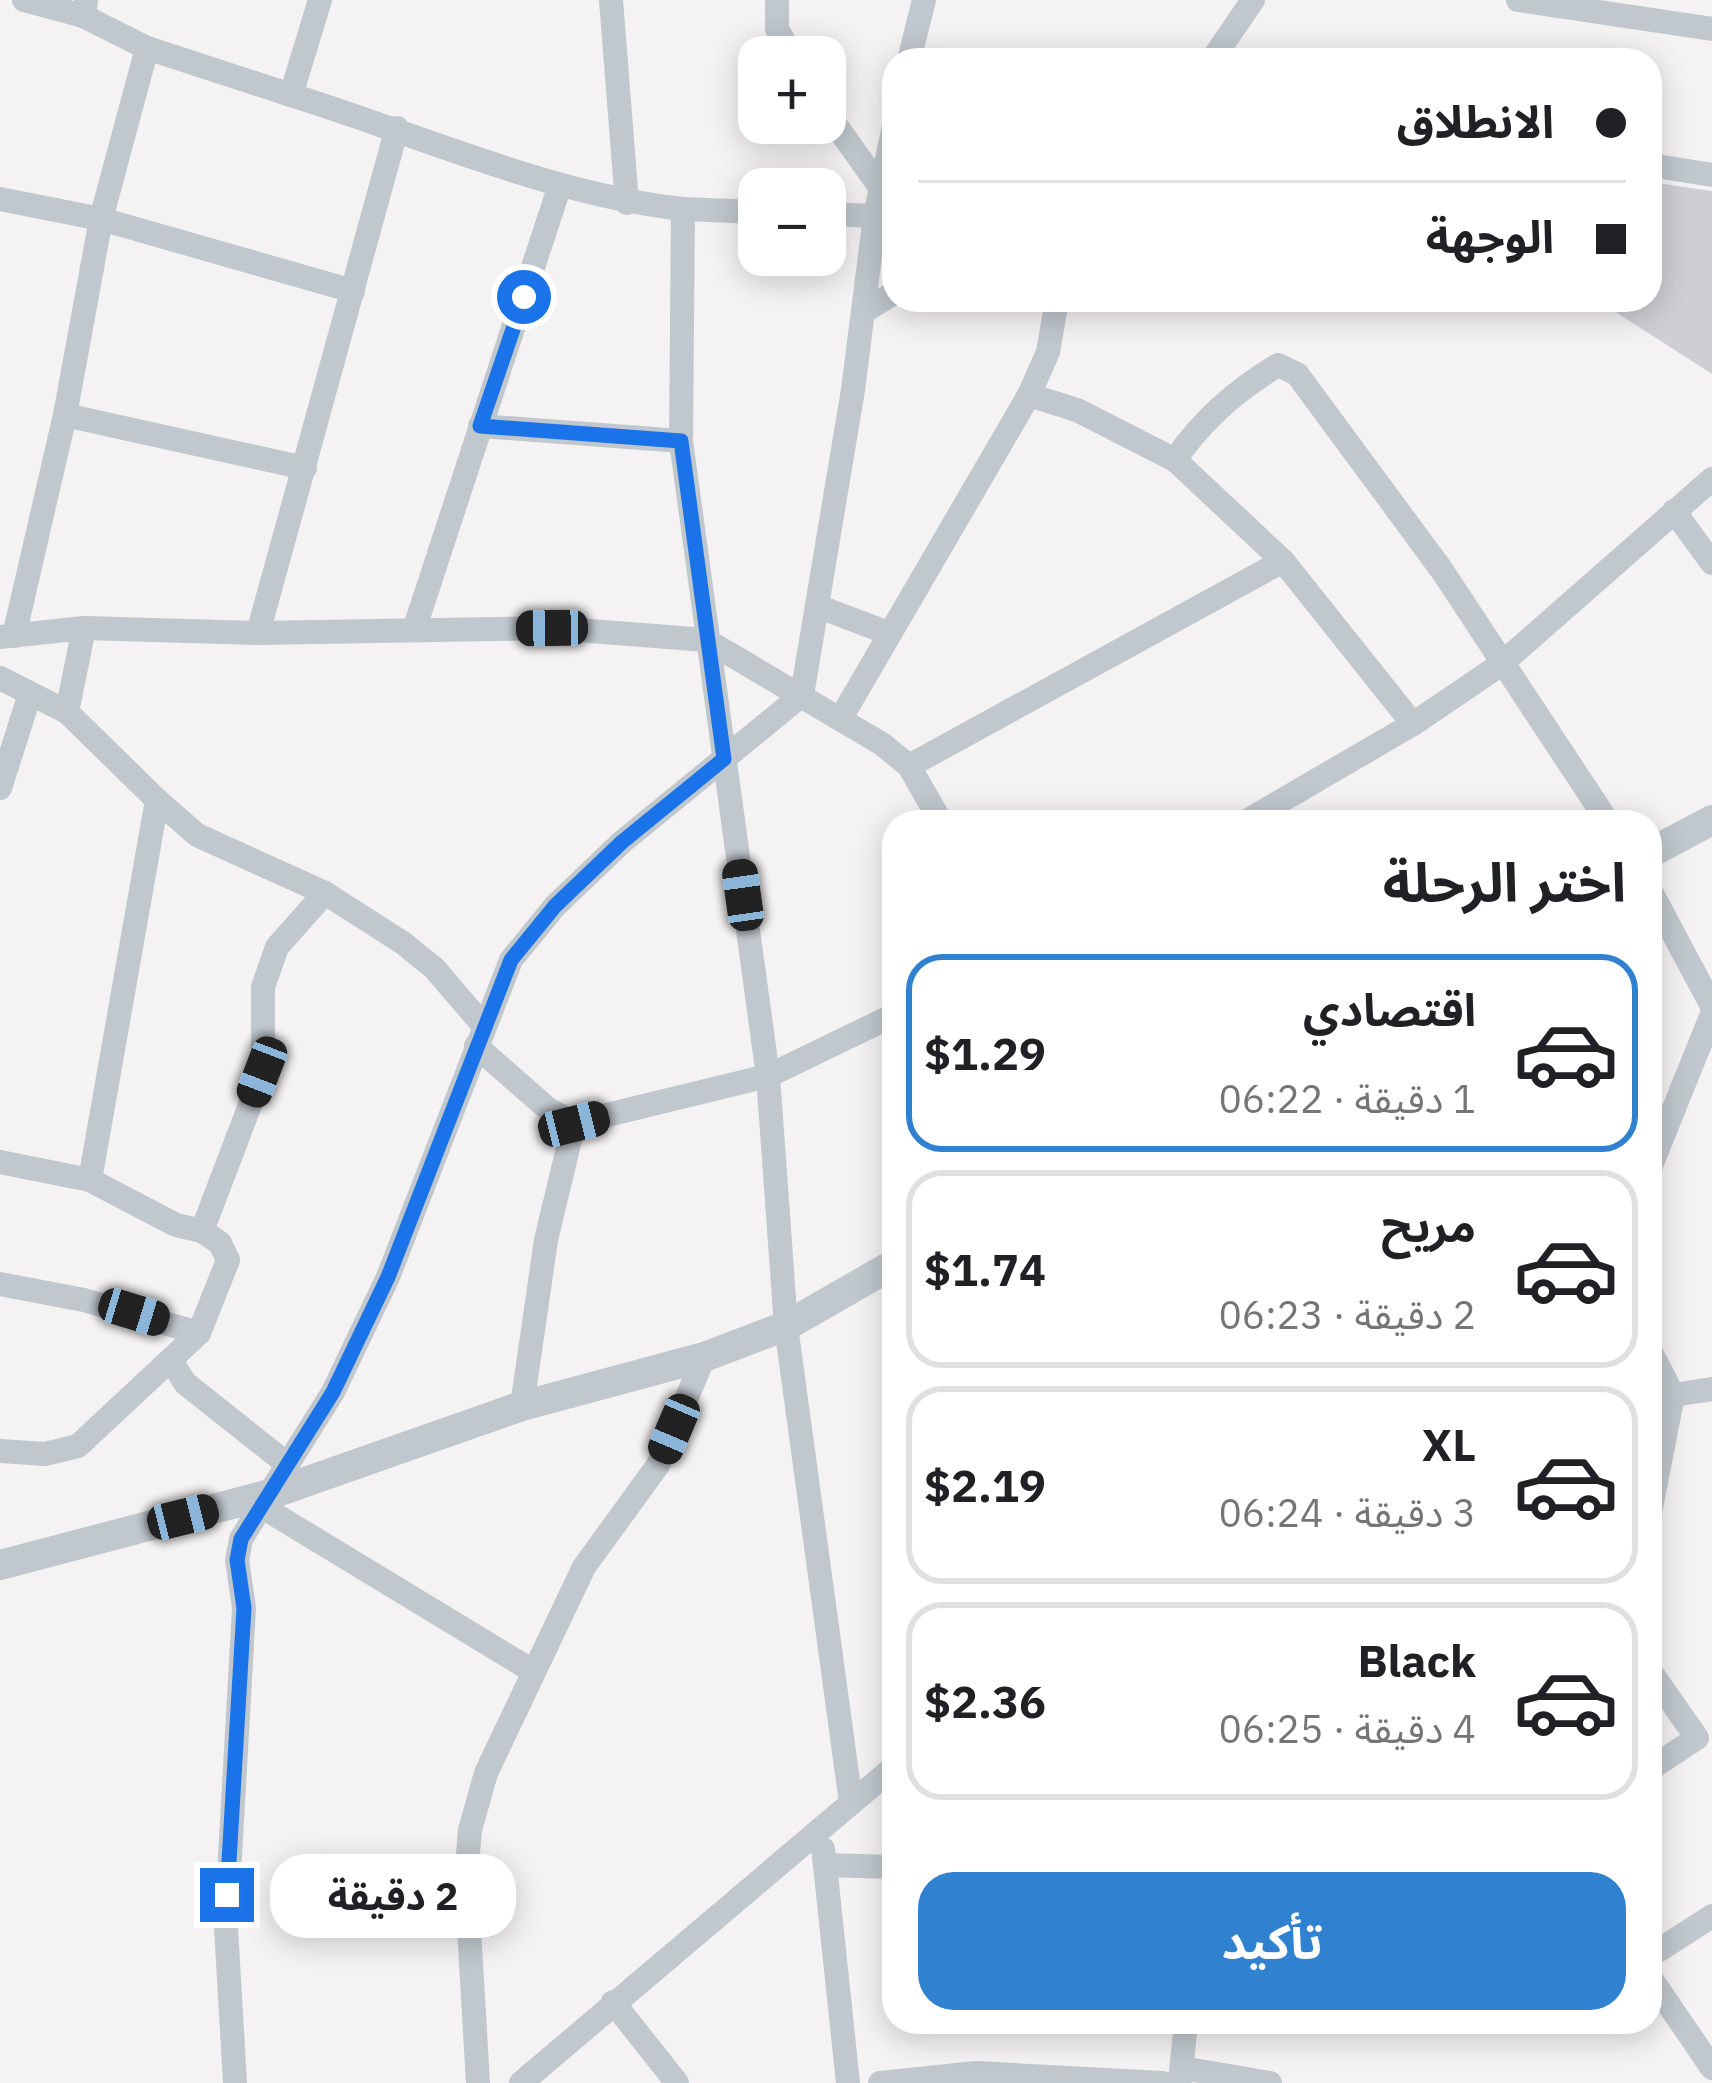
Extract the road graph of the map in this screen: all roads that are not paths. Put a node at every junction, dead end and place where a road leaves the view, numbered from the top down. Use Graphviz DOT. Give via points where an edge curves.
graph roads {
  1 [pos="24,0"];
  2 [pos="320,0"];
  3 [pos="611,0"];
  4 [pos="777,0"];
  5 [pos="923,0"];
  6 [pos="1253,0"];
  7 [pos="1518,0"];
  8 [pos="84,8"];
  9 [pos="1712,29"];
  10 [pos="781,36"];
  11 [pos="147,48"];
  12 [pos="912,48"];
  13 [pos="1220,48"];
  14 [pos="291,94"];
  15 [pos="397,128"];
  16 [pos="846,139"];
  17 [pos="1662,167"];
  18 [pos="1712,176"];
  19 [pos="882,178"];
  20 [pos="560,185"];
  21 [pos="880,187"];
  22 [pos="0,199"];
  23 [pos="627,203"];
  24 [pos="683,209"];
  25 [pos="738,211"];
  26 [pos="846,215"];
  27 [pos="875,216"];
  28 [pos="101,218"];
  29 [pos="353,291"];
  30 [pos="882,300"];
  31 [pos="863,312"];
  32 [pos="1056,312"];
  33 [pos="1029,395"];
  34 [pos="65,415"];
  35 [pos="480,426"];
  36 [pos="681,441"];
  37 [pos="1175,460"];
  38 [pos="304,468"];
  39 [pos="1712,478"];
  40 [pos="1674,511"];
  41 [pos="1283,561"];
  42 [pos="1712,563"];
  43 [pos="817,606"];
  44 [pos="84,628"];
  45 [pos="414,630"];
  46 [pos="258,633"];
  47 [pos="888,633"];
  48 [pos="7,637"];
  49 [pos="706,640"];
  50 [pos="1500,665"];
  51 [pos="0,678"];
  52 [pos="30,694"];
  53 [pos="802,695"];
  54 [pos="67,712"];
  55 [pos="841,718"];
  56 [pos="1413,724"];
  57 [pos="724,759"];
  58 [pos="909,766"];
  59 [pos="0,788"];
  60 [pos="157,800"];
  61 [pos="933,810"];
  62 [pos="1266,810"];
  63 [pos="1600,810"];
  64 [pos="1712,820"];
  65 [pos="1662,847"];
  66 [pos="325,893"];
  67 [pos="1662,913"];
  68 [pos="1712,1010"];
  69 [pos="882,1021"];
  70 [pos="479,1036"];
  71 [pos="768,1076"];
  72 [pos="574,1124"];
  73 [pos="1662,1137"];
  74 [pos="0,1162"];
  75 [pos="90,1180"];
  76 [pos="202,1231"];
  77 [pos="882,1272"];
  78 [pos="0,1284"];
  79 [pos="786,1326"];
  80 [pos="199,1333"];
  81 [pos="704,1357"];
  82 [pos="172,1362"];
  83 [pos="1662,1373"];
  84 [pos="1712,1388"];
  85 [pos="1673,1395"];
  86 [pos="522,1406"];
  87 [pos="0,1451"];
  88 [pos="1662,1451"];
  89 [pos="287,1464"];
  90 [pos="269,1501"];
  91 [pos="0,1564"];
  92 [pos="531,1670"];
  93 [pos="1662,1685"];
  94 [pos="1705,1733"];
  95 [pos="1662,1761"];
  96 [pos="882,1777"];
  97 [pos="851,1803"];
  98 [pos="821,1829"];
  99 [pos="825,1864"];
  100 [pos="882,1866"];
  101 [pos="1712,1916"];
  102 [pos="1662,1948"];
  103 [pos="1662,1997"];
  104 [pos="613,2002"];
  105 [pos="1184,2034"];
  106 [pos="1712,2068"];
  107 [pos="1175,2078"];
  108 [pos="236,2083"];
  109 [pos="478,2083"];
  110 [pos="521,2083"];
  111 [pos="677,2083"];
  112 [pos="848,2083"];
  113 [pos="880,2083"];
  114 [pos="1270,2083"];
  1 -- 8 [label="street"];
  2 -- 14 [label="street"];
  3 -- 23 [label="street"];
  4 -- 10 [label="street"];
  5 -- 12 [label="street"];
  6 -- 13 [label="street"];
  7 -- 9 [label="street"];
  8 -- 11 [label="street"];
  11 -- 14 [label="street"];
  11 -- 28 [label="street"];
  14 -- 15 [label="street"];
  15 -- 20 [label="street"];
  15 -- 29 [label="street"];
  16 -- 21 [label="street"];
  17 -- 18 [label="street"];
  19 -- 21 [label="street"];
  20 -- 23 [label="street"];
  20 -- 35 [label="street"];
  21 -- 27 [label="street"];
  22 -- 28 [label="street"];
  23 -- 24 [label="street"];
  24 -- 25 [label="street"];
  24 -- 36 [label="street"];
  26 -- 27 [label="street"];
  27 -- 31 [label="street"];
  28 -- 29 [label="street"];
  28 -- 34 [label="street"];
  29 -- 38 [label="street"];
  30 -- 31 [label="street"];
  31 -- 43 [label="street"];
  32 -- 33 [label="street"];
  33 -- 37 [label="street"];
  33 -- 47 [label="street"];
  34 -- 38 [label="street"];
  34 -- 48 [label="street"];
  35 -- 36 [label="street"];
  35 -- 45 [label="street"];
  36 -- 49 [label="street"];
  37 -- 41 [label="street"];
  37 -- 50 [label="street" via="1241,389 1278,365 1298,374 1441,569"];
  38 -- 46 [label="street"];
  39 -- 40 [label="street"];
  40 -- 42 [label="street"];
  40 -- 50 [label="street"];
  41 -- 56 [label="street"];
  41 -- 58 [label="street"];
  43 -- 47 [label="street"];
  43 -- 53 [label="street"];
  44 -- 46 [label="street"];
  44 -- 48 [label="street"];
  44 -- 54 [label="street"];
  45 -- 46 [label="street"];
  45 -- 49 [label="street" via="552,628"];
  47 -- 55 [label="street"];
  49 -- 53 [label="street"];
  49 -- 57 [label="street"];
  50 -- 56 [label="street"];
  50 -- 63 [label="street"];
  51 -- 52 [label="street"];
  52 -- 54 [label="street"];
  52 -- 59 [label="street"];
  53 -- 55 [label="street"];
  53 -- 57 [label="street"];
  54 -- 60 [label="street"];
  55 -- 58 [label="street"];
  56 -- 62 [label="street"];
  57 -- 70 [label="street" via="555,906 511,960"];
  57 -- 71 [label="street"];
  58 -- 61 [label="street"];
  60 -- 66 [label="street" via="196,835"];
  60 -- 75 [label="street"];
  64 -- 65 [label="street"];
  66 -- 70 [label="street" via="434,968"];
  66 -- 76 [label="street" via="277,946 263,987 262,1072"];
  67 -- 68 [label="street"];
  68 -- 73 [label="street"];
  69 -- 71 [label="street"];
  70 -- 72 [label="street" via="548,1109"];
  70 -- 89 [label="street" via="388,1277 333,1392"];
  71 -- 72 [label="street"];
  71 -- 79 [label="street"];
  72 -- 86 [label="street" via="538,1284"];
  74 -- 75 [label="street"];
  75 -- 76 [label="street"];
  76 -- 80 [label="street" via="228,1260"];
  77 -- 79 [label="street"];
  78 -- 80 [label="street"];
  79 -- 81 [label="street"];
  79 -- 97 [label="street"];
  80 -- 82 [label="street"];
  81 -- 86 [label="street"];
  81 -- 92 [label="street" via="658,1465 584,1567"];
  82 -- 87 [label="street" via="78,1446"];
  82 -- 89 [label="street" via="185,1384"];
  83 -- 85 [label="street"];
  84 -- 85 [label="street"];
  85 -- 88 [label="street"];
  86 -- 90 [label="street"];
  89 -- 90 [label="street"];
  90 -- 91 [label="street"];
  90 -- 92 [label="street"];
  90 -- 108 [label="street" via="241,1539 237,1560 244,1608 226,1928"];
  92 -- 109 [label="street" via="470,1830"];
  93 -- 94 [label="street"];
  94 -- 95 [label="street"];
  96 -- 97 [label="street"];
  97 -- 98 [label="street"];
  98 -- 99 [label="street"];
  98 -- 104 [label="street"];
  99 -- 100 [label="street"];
  99 -- 112 [label="street"];
  101 -- 102 [label="street"];
  103 -- 106 [label="street"];
  104 -- 110 [label="street"];
  104 -- 111 [label="street"];
  105 -- 107 [label="street"];
  107 -- 113 [label="street" via="976,2073"];
  107 -- 114 [label="street"];
}
